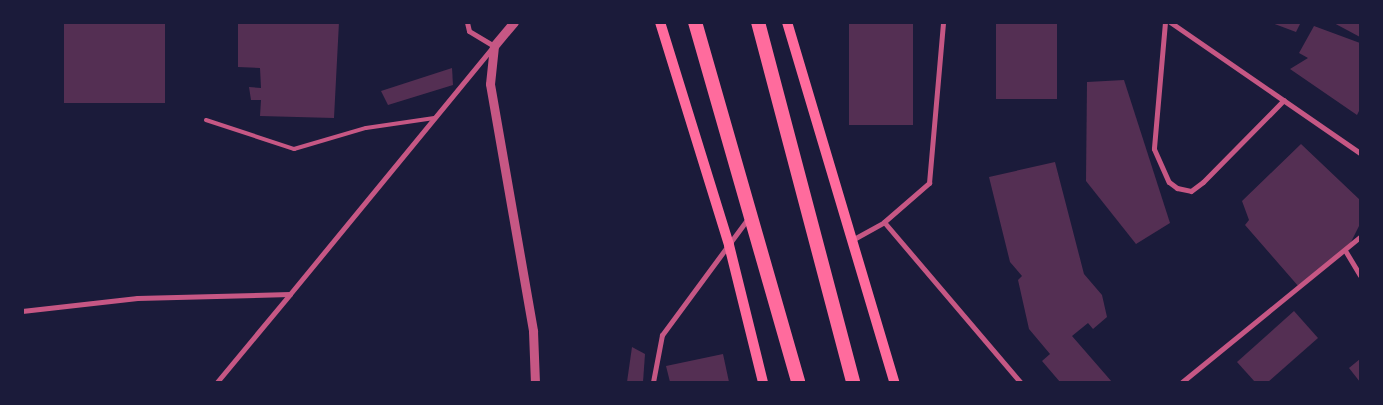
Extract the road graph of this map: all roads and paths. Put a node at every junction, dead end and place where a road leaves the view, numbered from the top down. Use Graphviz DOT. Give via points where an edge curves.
graph roads {
  1 [pos="467,22"];
  2 [pos="514,22"];
  3 [pos="660,22"];
  4 [pos="695,22"];
  5 [pos="758,22"];
  6 [pos="788,22"];
  7 [pos="944,22"];
  8 [pos="1165,22"];
  9 [pos="1170,22"];
  10 [pos="494,46"];
  11 [pos="1284,100"];
  12 [pos="434,118"];
  13 [pos="206,120"];
  14 [pos="1360,153"];
  15 [pos="750,214"];
  16 [pos="884,222"];
  17 [pos="1360,237"];
  18 [pos="852,240"];
  19 [pos="729,245"];
  20 [pos="1346,252"];
  21 [pos="1360,275"];
  22 [pos="290,294"];
  23 [pos="22,311"];
  24 [pos="216,382"];
  25 [pos="535,382"];
  26 [pos="652,382"];
  27 [pos="764,382"];
  28 [pos="798,382"];
  29 [pos="853,382"];
  30 [pos="894,382"];
  31 [pos="1020,382"];
  32 [pos="1182,382"];
  1 -- 10 [label="street" via="469,31"];
  2 -- 10 [label="street"];
  3 -- 19 [label="main road"];
  4 -- 15 [label="highway"];
  5 -- 29 [label="highway"];
  6 -- 18 [label="main road"];
  7 -- 16 [label="street" via="929,183"];
  8 -- 11 [label="street" via="1154,149 1170,182 1177,188 1191,191 1203,182"];
  9 -- 11 [label="street"];
  10 -- 12 [label="street"];
  10 -- 25 [label="street" via="490,84 533,331"];
  11 -- 14 [label="street"];
  12 -- 13 [label="lane" via="366,128 294,148"];
  12 -- 22 [label="street"];
  15 -- 19 [label="street"];
  15 -- 28 [label="highway"];
  16 -- 18 [label="street"];
  16 -- 31 [label="street"];
  17 -- 20 [label="street"];
  18 -- 30 [label="main road"];
  19 -- 26 [label="street" via="662,335"];
  19 -- 27 [label="main road"];
  20 -- 21 [label="street"];
  20 -- 32 [label="street"];
  22 -- 23 [label="street" via="137,298"];
  22 -- 24 [label="street"];
}
